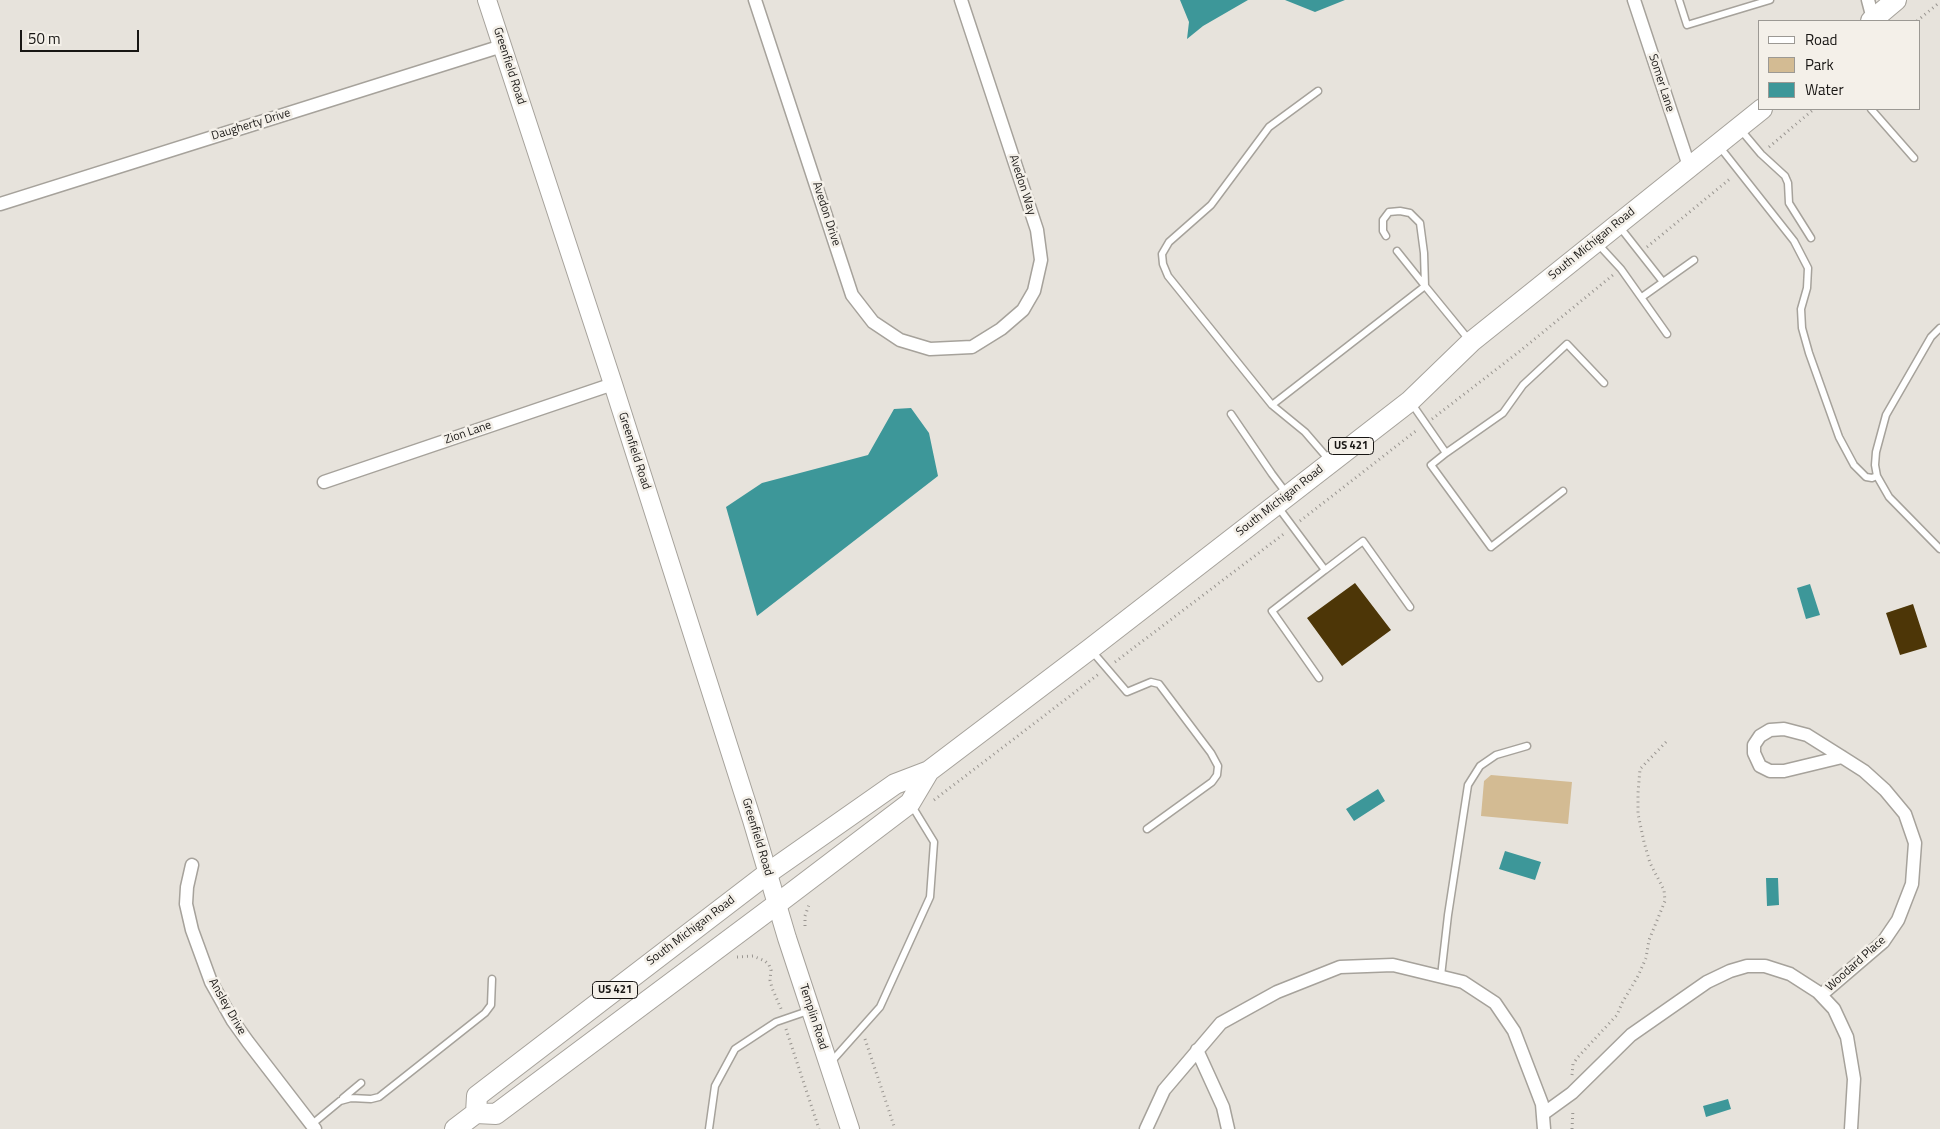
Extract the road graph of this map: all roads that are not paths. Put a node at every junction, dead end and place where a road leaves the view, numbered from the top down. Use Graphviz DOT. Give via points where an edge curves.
graph roads {
  1 [pos="487,0"];
  2 [pos="755,0"];
  3 [pos="961,0"];
  4 [pos="1634,0"];
  5 [pos="1679,0"];
  6 [pos="1770,0"];
  7 [pos="1868,0"];
  8 [pos="1896,0"];
  9 [pos="1872,20"];
  10 [pos="502,46"];
  11 [pos="1318,91"];
  12 [pos="1761,110"];
  13 [pos="1872,110"];
  14 [pos="1739,128"];
  15 [pos="1717,143"];
  16 [pos="1914,158"];
  17 [pos="1689,166"];
  18 [pos="0,204"];
  19 [pos="1617,224"];
  20 [pos="1386,236"];
  21 [pos="1811,238"];
  22 [pos="1596,241"];
  23 [pos="1397,251"];
  24 [pos="1694,260"];
  25 [pos="1663,282"];
  26 [pos="1425,286"];
  27 [pos="1642,297"];
  28 [pos="1940,328"];
  29 [pos="1667,334"];
  30 [pos="1471,342"];
  31 [pos="972,347"];
  32 [pos="1604,383"];
  33 [pos="612,384"];
  34 [pos="1410,401"];
  35 [pos="1272,405"];
  36 [pos="1232,414"];
  37 [pos="1446,453"];
  38 [pos="1331,462"];
  39 [pos="1878,476"];
  40 [pos="324,482"];
  41 [pos="1563,491"];
  42 [pos="1282,499"];
  43 [pos="1940,549"];
  44 [pos="1325,570"];
  45 [pos="1410,607"];
  46 [pos="1090,649"];
  47 [pos="1319,678"];
  48 [pos="1526,746"];
  49 [pos="1842,757"];
  50 [pos="929,771"];
  51 [pos="913,808"];
  52 [pos="1146,828"];
  53 [pos="192,865"];
  54 [pos="768,873"];
  55 [pos="777,904"];
  56 [pos="1441,976"];
  57 [pos="492,979"];
  58 [pos="1821,995"];
  59 [pos="810,1010"];
  60 [pos="1197,1050"];
  61 [pos="828,1064"];
  62 [pos="361,1083"];
  63 [pos="340,1101"];
  64 [pos="476,1113"];
  65 [pos="1542,1114"];
  66 [pos="313,1127"];
  67 [pos="455,1129"];
  68 [pos="709,1129"];
  69 [pos="850,1129"];
  70 [pos="1146,1129"];
  71 [pos="1228,1129"];
  72 [pos="1544,1129"];
  73 [pos="1851,1129"];
  1 -- 10 [label="street, Greenfield Road"];
  2 -- 31 [label="street, Avedon Drive" via="852,295 873,322 900,340 930,349"];
  3 -- 31 [label="street, Avedon Way" via="1037,230 1041,260 1034,291 1022,310 1001,329"];
  4 -- 17 [label="street, Somer Lane"];
  5 -- 6 [label="lane" via="1687,25"];
  7 -- 9 [label="street"];
  8 -- 9 [label="main road"];
  10 -- 18 [label="street, Daugherty Drive"];
  10 -- 33 [label="street, Greenfield Road"];
  11 -- 35 [label="lane" via="1269,126 1211,205 1169,242 1162,254 1168,276"];
  12 -- 14 [label="main road, South Michigan Road / US 421"];
  13 -- 16 [label="lane"];
  14 -- 15 [label="main road, South Michigan Road / US 421"];
  14 -- 21 [label="lane" via="1785,176 1789,203"];
  15 -- 17 [label="main road, South Michigan Road / US 421"];
  15 -- 39 [label="lane" via="1794,241 1808,268 1801,309 1809,352 1838,437 1854,465 1866,476"];
  17 -- 19 [label="main road, South Michigan Road / US 421"];
  19 -- 22 [label="main road, South Michigan Road / US 421"];
  19 -- 25 [label="lane"];
  20 -- 26 [label="lane" via="1382,220 1388,212 1410,213 1420,223"];
  22 -- 27 [label="lane"];
  22 -- 30 [label="main road, South Michigan Road / US 421"];
  23 -- 26 [label="lane"];
  24 -- 25 [label="lane"];
  25 -- 27 [label="lane"];
  26 -- 30 [label="lane"];
  26 -- 35 [label="lane"];
  27 -- 29 [label="lane"];
  28 -- 39 [label="lane" via="1931,337 1886,415 1876,452"];
  30 -- 34 [label="main road, South Michigan Road / US 421"];
  32 -- 37 [label="lane" via="1567,344 1523,385 1503,413"];
  33 -- 40 [label="street, Zion Lane"];
  33 -- 54 [label="street, Greenfield Road"];
  34 -- 37 [label="lane"];
  34 -- 38 [label="main road, South Michigan Road / US 421"];
  35 -- 38 [label="lane" via="1305,432"];
  36 -- 42 [label="lane" via="1272,474"];
  37 -- 41 [label="lane" via="1431,465 1490,547"];
  38 -- 42 [label="main road, South Michigan Road / US 421"];
  39 -- 43 [label="lane" via="1889,498"];
  42 -- 44 [label="lane" via="1293,526"];
  42 -- 46 [label="main road, South Michigan Road / US 421"];
  44 -- 45 [label="lane" via="1363,541"];
  44 -- 47 [label="lane" via="1272,611"];
  46 -- 50 [label="main road, South Michigan Road / US 421"];
  46 -- 52 [label="lane" via="1127,692 1151,682 1159,684 1218,766 1212,782"];
  48 -- 56 [label="lane" via="1496,755 1480,766 1468,784"];
  49 -- 49 [label="street, Woodard Place" via="1807,735 1784,729 1770,730 1754,745 1760,766 1770,771 1784,771"];
  49 -- 58 [label="street, Woodard Place" via="1864,771 1905,814 1915,843 1912,884 1898,920 1883,942"];
  50 -- 51 [label="main road, South Michigan Road / US 421"];
  50 -- 54 [label="main road, South Michigan Road / US 421" via="895,784"];
  51 -- 55 [label="main road, South Michigan Road / US 421"];
  51 -- 61 [label="lane" via="934,842 930,897 880,1008"];
  53 -- 66 [label="street, Ansley Drive" via="186,904 211,982 243,1035"];
  54 -- 55 [label="street, Greenfield Road"];
  54 -- 64 [label="main road, South Michigan Road / US 421" via="477,1096"];
  55 -- 59 [label="street, Templin Road"];
  55 -- 64 [label="main road, South Michigan Road / US 421" via="496,1114"];
  56 -- 60 [label="street" via="1393,965 1340,967 1277,992 1221,1023"];
  56 -- 65 [label="street" via="1464,982 1495,1003 1514,1031 1542,1104"];
  57 -- 63 [label="lane" via="491,1005 485,1013 379,1097"];
  58 -- 65 [label="street" via="1790,974 1765,966 1747,966 1730,972 1707,982 1631,1035 1572,1094"];
  58 -- 73 [label="street" via="1834,1009 1847,1037 1854,1079"];
  59 -- 61 [label="street, Templin Road"];
  59 -- 68 [label="lane" via="776,1022 735,1050 715,1086"];
  60 -- 70 [label="street" via="1164,1090"];
  60 -- 71 [label="street" via="1223,1107"];
  61 -- 69 [label="street, Templin Road"];
  62 -- 63 [label="lane"];
  63 -- 66 [label="lane"];
  64 -- 67 [label="main road"];
  65 -- 72 [label="street"];
}
